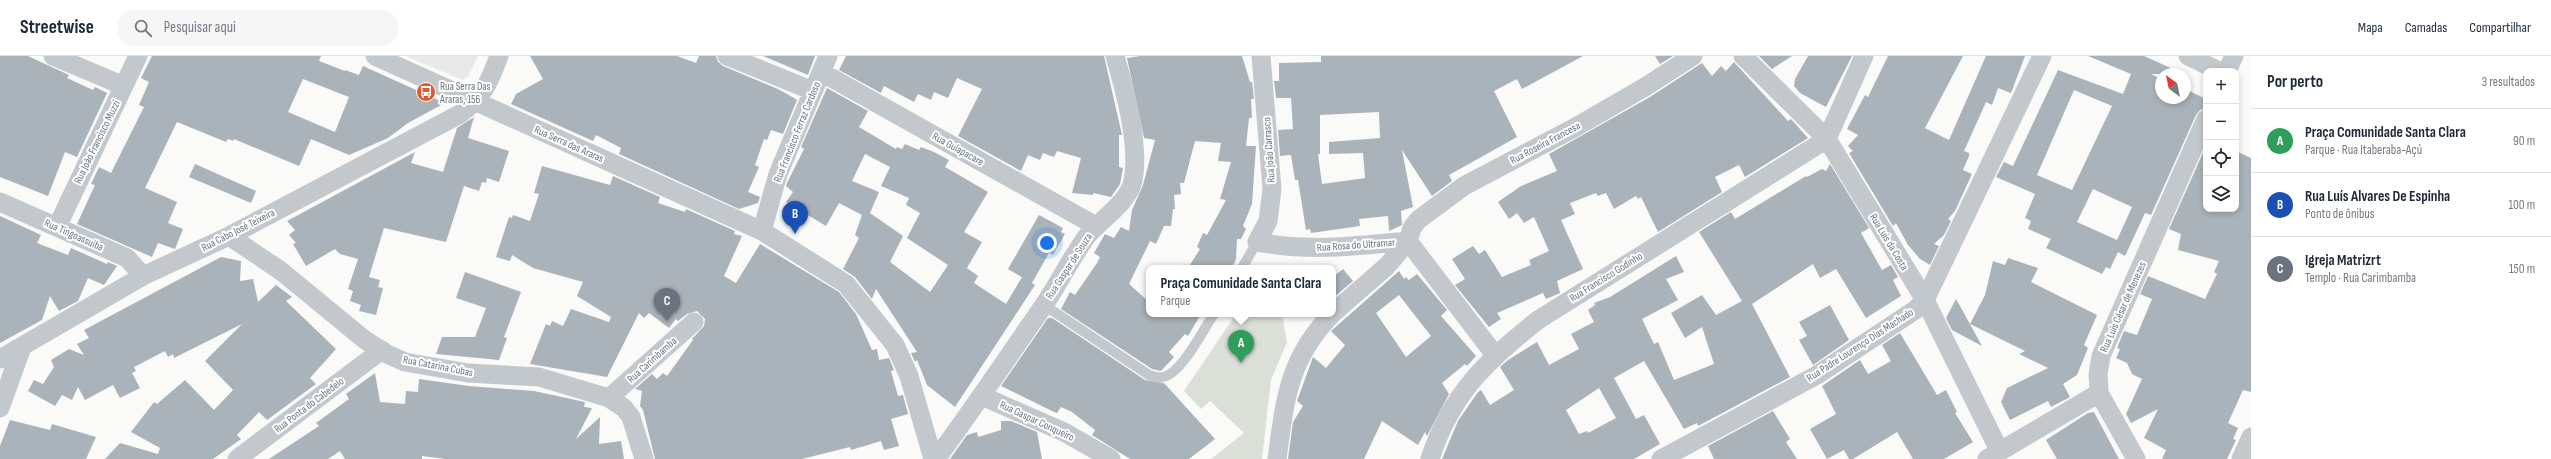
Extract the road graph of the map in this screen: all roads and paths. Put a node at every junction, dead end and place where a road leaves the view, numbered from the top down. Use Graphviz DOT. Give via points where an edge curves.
graph roads {
  1 [pos="53,56"];
  2 [pos="138,56"];
  3 [pos="375,56"];
  4 [pos="499,56"];
  5 [pos="727,56"];
  6 [pos="1115,56"];
  7 [pos="1261,56"];
  8 [pos="1693,56"];
  9 [pos="1743,56"];
  10 [pos="1864,56"];
  11 [pos="2042,56"];
  12 [pos="2188,56"];
  13 [pos="2234,56"];
  14 [pos="825,64"];
  15 [pos="2213,68"];
  16 [pos="2228,68"];
  17 [pos="124,86"];
  18 [pos="813,91"];
  19 [pos="476,102"];
  20 [pos="2203,126"];
  21 [pos="1827,139"];
  22 [pos="0,202"];
  23 [pos="1096,226"];
  24 [pos="57,227"];
  25 [pos="762,232"];
  26 [pos="229,236"];
  27 [pos="1408,241"];
  28 [pos="1257,242"];
  29 [pos="1244,265"];
  30 [pos="143,276"];
  31 [pos="1925,300"];
  32 [pos="1044,305"];
  33 [pos="1336,310"];
  34 [pos="1212,317"];
  35 [pos="1329,317"];
  36 [pos="694,322"];
  37 [pos="22,347"];
  38 [pos="382,350"];
  39 [pos="1495,355"];
  40 [pos="0,359"];
  41 [pos="2099,393"];
  42 [pos="982,396"];
  43 [pos="609,398"];
  44 [pos="0,408"];
  45 [pos="2251,436"];
  46 [pos="1994,456"];
  47 [pos="1104,457"];
  48 [pos="237,459"];
  49 [pos="644,459"];
  50 [pos="934,459"];
  51 [pos="1277,459"];
  52 [pos="1430,459"];
  53 [pos="1661,459"];
  54 [pos="2136,459"];
  55 [pos="2241,459"];
  1 -- 17 [label="street"];
  2 -- 17 [label="street, Rua João Francisco Muzzi"];
  3 -- 19 [label="street, Rua Serra das Araras"];
  4 -- 19 [label="street, Rua Cabo José Teixeira" via="487,86"];
  5 -- 18 [label="street"];
  6 -- 23 [label="street, Rua Gaspar de Souza" via="1123,83 1131,130 1135,163 1133,182 1128,194"];
  7 -- 28 [label="street, Rua João Carrasco" via="1272,189 1268,221"];
  8 -- 27 [label="street, Rua Roseira Francesa" via="1574,128 1464,186 1418,220"];
  9 -- 21 [label="street, Rua Luís da Costa"];
  10 -- 21 [label="street"];
  11 -- 31 [label="street, Rua Padre Lourenço Dias Machado"];
  12 -- 15 [label="street"];
  13 -- 16 [label="street"];
  14 -- 18 [label="street, Rua Francisco Ferraz Cardoso"];
  14 -- 23 [label="street, Rua Guiapacare"];
  17 -- 24 [label="street, Rua João Francisco Muzzi"];
  18 -- 25 [label="street, Rua Francisco Ferraz Cardoso" via="778,174"];
  19 -- 25 [label="street, Rua Serra das Araras"];
  19 -- 26 [label="street, Rua Cabo José Teixeira" via="460,114"];
  20 -- 41 [label="street, Rua Luís César de Menezes" via="2101,356 2098,374"];
  21 -- 31 [label="street, Rua Luís da Costa"];
  21 -- 39 [label="street, Rua Francisco Godinho" via="1538,320"];
  22 -- 24 [label="street, Rua Tingoassuiba"];
  23 -- 32 [label="street, Rua Gaspar de Souza" via="1079,247"];
  24 -- 30 [label="street, Rua Tingoassuiba" via="127,258"];
  25 -- 50 [label="street, Rua Serra das Araras" via="846,284 876,319 895,345 909,376"];
  26 -- 30 [label="street, Rua Cabo José Teixeira"];
  26 -- 38 [label="street, Rua Catarina Cubas" via="281,271 365,340"];
  27 -- 28 [label="street, Rua Rosa do Ultramar" via="1326,249 1295,248"];
  27 -- 33 [label="street, Rua Roseira Francesa" via="1387,266"];
  27 -- 39 [label="street, Rua Rosa do Ultramar"];
  28 -- 29 [label="lane"];
  30 -- 37 [label="street, Rua Cabo José Teixeira"];
  31 -- 46 [label="street, Rua Luís da Costa"];
  31 -- 53 [label="street, Rua Padre Lourenço Dias Machado" via="1915,310 1817,375"];
  32 -- 34 [label="lane" via="1149,375 1159,378 1169,375 1178,367"];
  32 -- 42 [label="street, Rua Gaspar de Souza" via="1012,348"];
  35 -- 51 [label="street, Rua Roseira Francesa" via="1311,340 1291,376"];
  36 -- 43 [label="street, Rua Carimbamba"];
  37 -- 40 [label="street, Rua Cabo José Teixeira"];
  37 -- 44 [label="street"];
  38 -- 43 [label="street, Rua Catarina Cubas" via="405,362 468,373 539,377"];
  38 -- 48 [label="street, Rua Ponta do Cabedelo"];
  39 -- 52 [label="street, Rua Francisco Godinho" via="1455,402"];
  41 -- 46 [label="street"];
  41 -- 54 [label="street"];
  42 -- 47 [label="street, Rua Gaspar Conqueiro" via="1064,432"];
  42 -- 50 [label="street, Rua Gaspar de Souza"];
  43 -- 49 [label="street, Rua Catarina Cubas" via="624,408 631,417"];
  45 -- 55 [label="street"];
}
